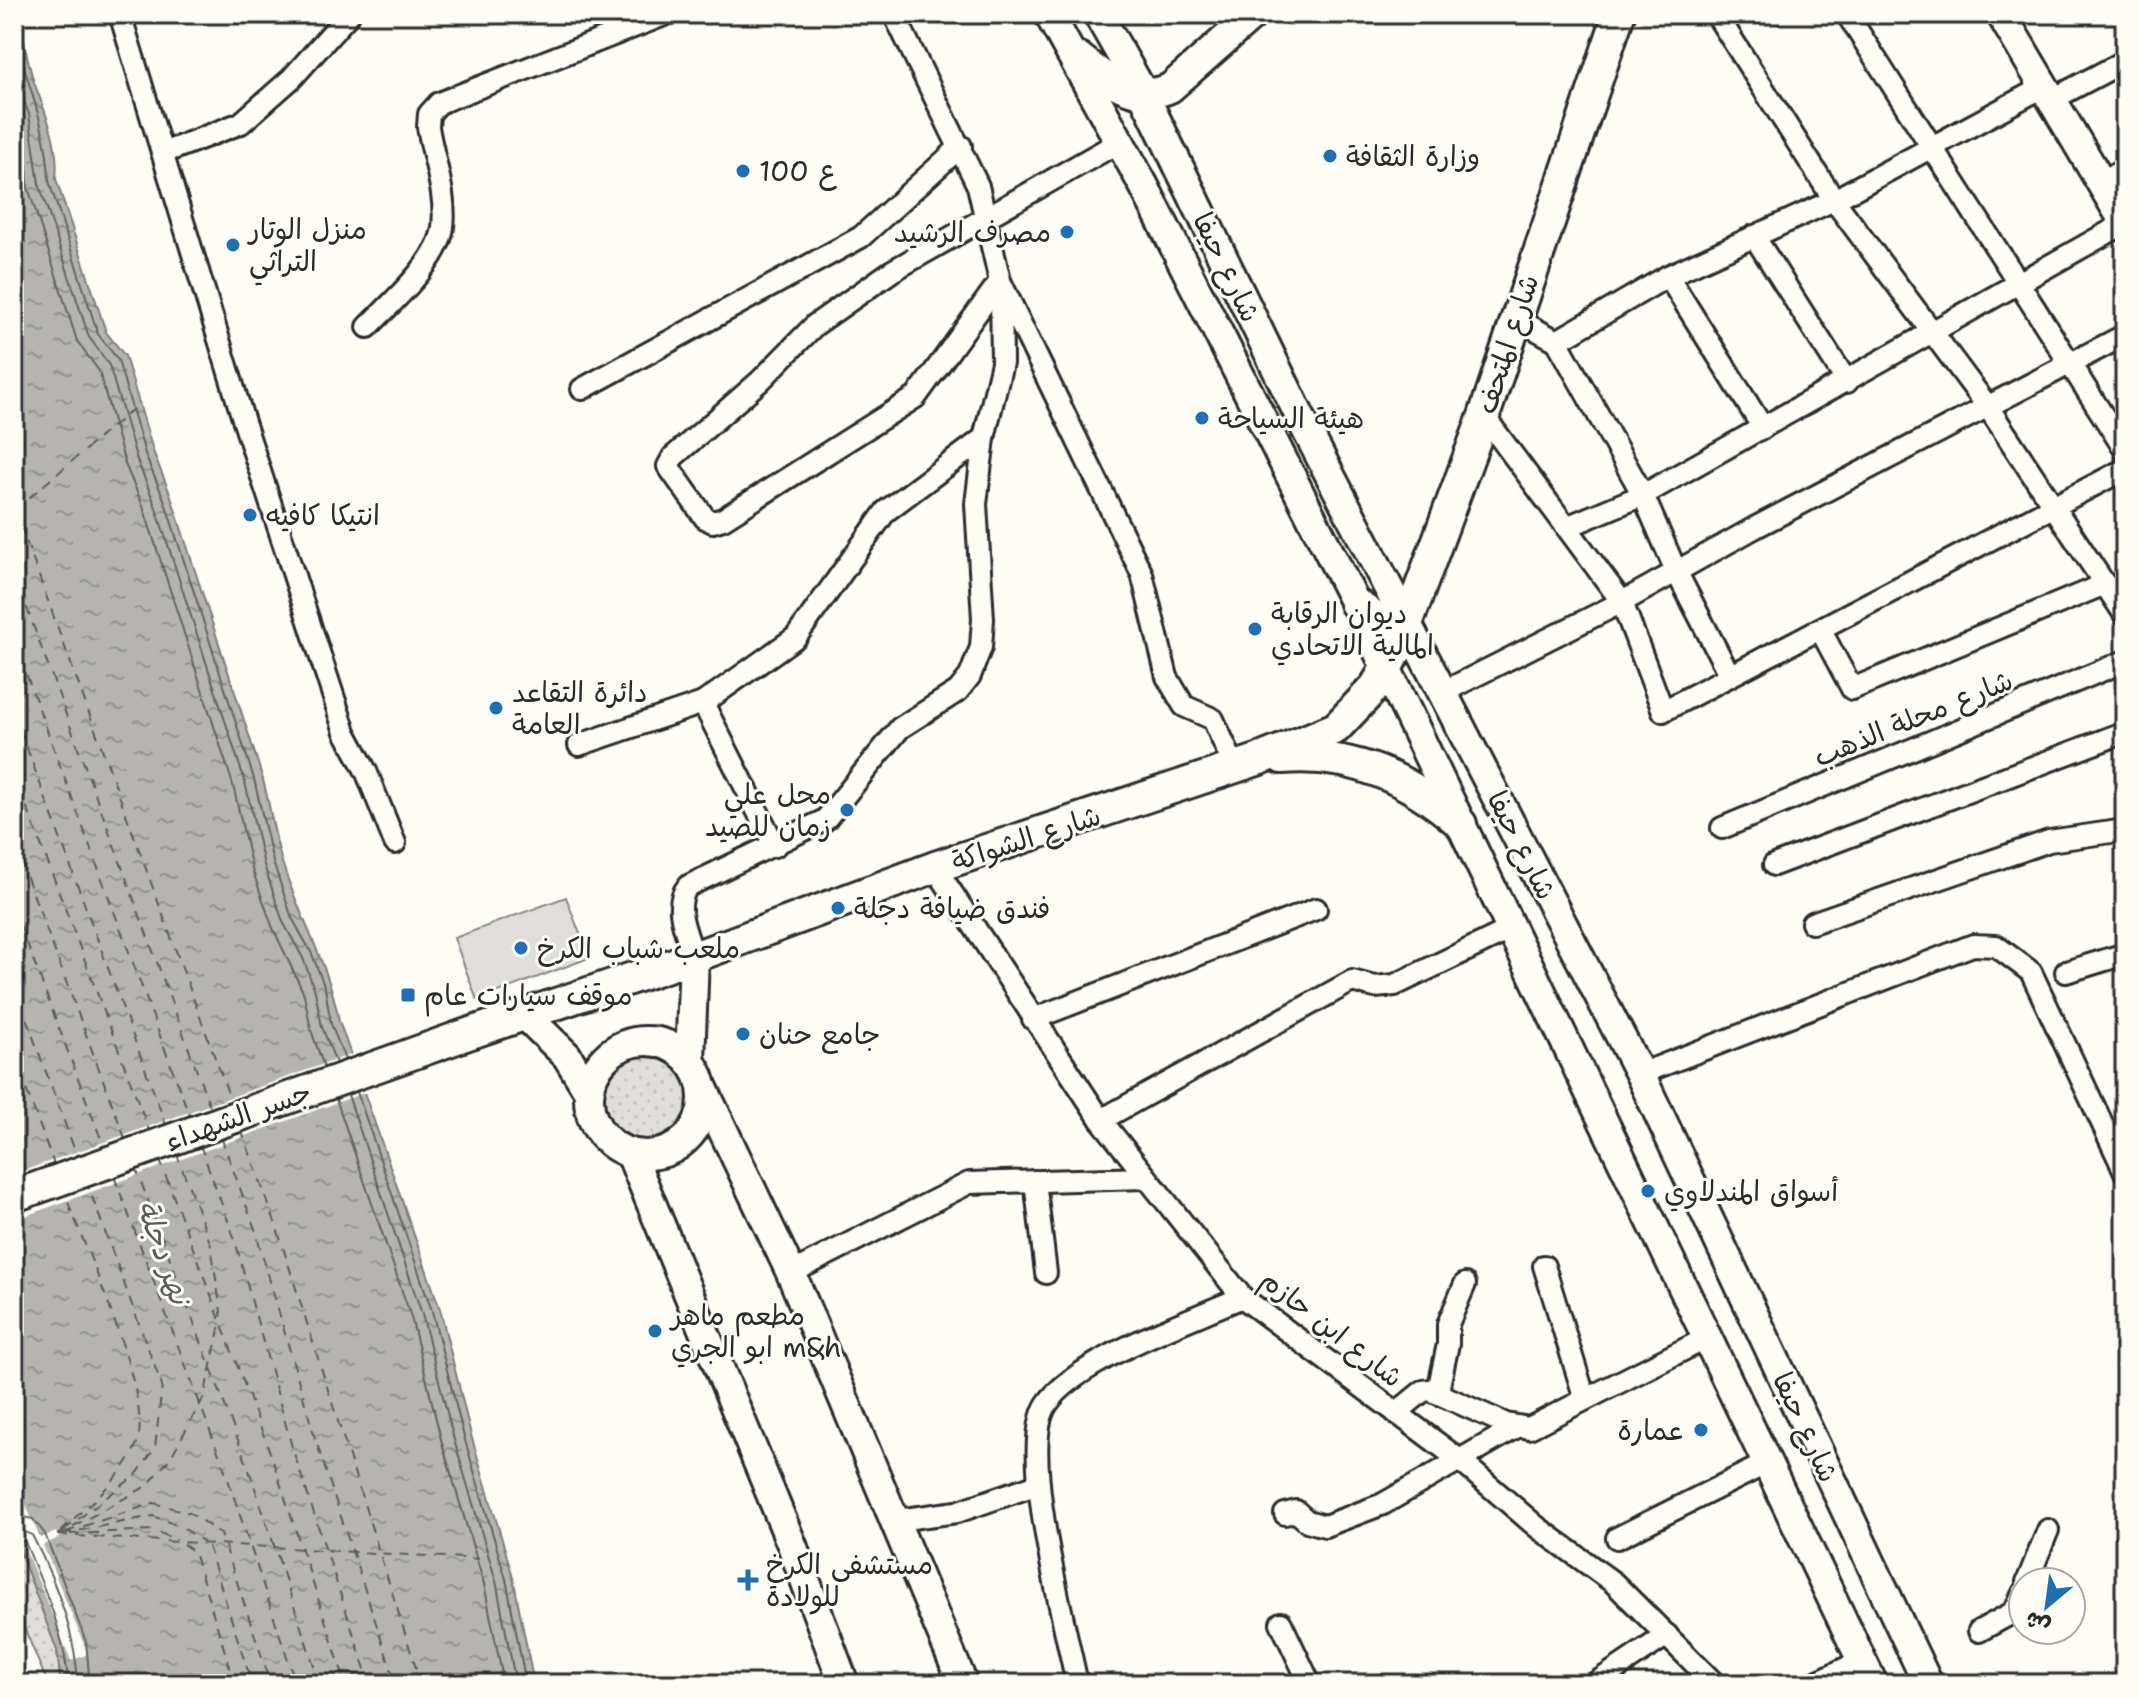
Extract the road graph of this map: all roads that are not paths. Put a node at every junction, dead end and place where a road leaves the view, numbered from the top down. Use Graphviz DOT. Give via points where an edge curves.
graph roads {
  1 [pos="120,14"];
  2 [pos="349,14"];
  3 [pos="667,14"];
  4 [pos="894,14"];
  5 [pos="1049,14"];
  6 [pos="1098,14"];
  7 [pos="1254,14"];
  8 [pos="1619,14"];
  9 [pos="1716,14"];
  10 [pos="1847,14"];
  11 [pos="2001,14"];
  12 [pos="1069,49"];
  13 [pos="1210,55"];
  14 [pos="2125,61"];
  15 [pos="1143,93"];
  16 [pos="2047,94"];
  17 [pos="1164,136"];
  18 [pos="1119,142"];
  19 [pos="961,146"];
  20 [pos="1931,146"];
  21 [pos="163,153"];
  22 [pos="2113,176"];
  23 [pos="1144,186"];
  24 [pos="1834,200"];
  25 [pos="986,217"];
  26 [pos="2125,223"];
  27 [pos="1754,236"];
  28 [pos="1668,276"];
  29 [pos="1000,281"];
  30 [pos="2019,284"];
  31 [pos="1515,318"];
  32 [pos="368,327"];
  33 [pos="1931,335"];
  34 [pos="2125,335"];
  35 [pos="1557,341"];
  36 [pos="2071,363"];
  37 [pos="1847,382"];
  38 [pos="582,389"];
  39 [pos="1988,407"];
  40 [pos="1484,416"];
  41 [pos="1763,428"];
  42 [pos="984,438"];
  43 [pos="2125,450"];
  44 [pos="2125,469"];
  45 [pos="1643,495"];
  46 [pos="2053,508"];
  47 [pos="1569,526"];
  48 [pos="1676,571"];
  49 [pos="2105,584"];
  50 [pos="1622,602"];
  51 [pos="1355,603"];
  52 [pos="2125,615"];
  53 [pos="1408,625"];
  54 [pos="1820,629"];
  55 [pos="2125,661"];
  56 [pos="1730,676"];
  57 [pos="1390,680"];
  58 [pos="1437,680"];
  59 [pos="703,703"];
  60 [pos="2125,732"];
  61 [pos="579,745"];
  62 [pos="1247,764"];
  63 [pos="1461,824"];
  64 [pos="1722,828"];
  65 [pos="2125,830"];
  66 [pos="395,843"];
  67 [pos="775,846"];
  68 [pos="1774,865"];
  69 [pos="935,867"];
  70 [pos="1316,909"];
  71 [pos="1812,923"];
  72 [pos="1511,929"];
  73 [pos="2125,954"];
  74 [pos="694,957"];
  75 [pos="2066,972"];
  76 [pos="524,1014"];
  77 [pos="1033,1019"];
  78 [pos="462,1036"];
  79 [pos="690,1061"];
  80 [pos="1640,1074"];
  81 [pos="703,1088"];
  82 [pos="589,1092"];
  83 [pos="1101,1120"];
  84 [pos="631,1154"];
  85 [pos="2125,1172"];
  86 [pos="1146,1178"];
  87 [pos="1035,1181"];
  88 [pos="14,1196"];
  89 [pos="1544,1266"];
  90 [pos="791,1273"];
  91 [pos="1046,1273"];
  92 [pos="1465,1284"];
  93 [pos="1242,1297"];
  94 [pos="1707,1338"];
  95 [pos="1438,1391"];
  96 [pos="1585,1399"];
  97 [pos="1396,1413"];
  98 [pos="1517,1427"];
  99 [pos="1457,1458"];
  100 [pos="1767,1463"];
  101 [pos="1038,1484"];
  102 [pos="1285,1514"];
  103 [pos="897,1520"];
  104 [pos="2048,1530"];
  105 [pos="1617,1538"];
  106 [pos="2033,1566"];
  107 [pos="2007,1616"];
  108 [pos="1281,1623"];
  109 [pos="1979,1631"];
  110 [pos="1667,1635"];
  111 [pos="1867,1672"];
  112 [pos="844,1684"];
  113 [pos="963,1684"];
  114 [pos="1077,1684"];
  115 [pos="1310,1684"];
  116 [pos="1594,1684"];
  117 [pos="1715,1684"];
  118 [pos="1812,1684"];
  119 [pos="1928,1684"];
  1 -- 21 [label="street"];
  2 -- 21 [label="street" via="292,78 241,123"];
  3 -- 32 [label="street" via="439,103 429,114 428,127 443,229 437,247 414,278"];
  4 -- 19 [label="street"];
  5 -- 12 [label="main road, شارع حيفا"];
  6 -- 15 [label="main road, شارع حيفا"];
  7 -- 13 [label="main road"];
  8 -- 31 [label="main road, شارع المتحف"];
  9 -- 24 [label="street"];
  10 -- 20 [label="street"];
  11 -- 16 [label="main road"];
  12 -- 15 [label="main road" via="1113,84"];
  12 -- 18 [label="main road, شارع حيفا"];
  13 -- 15 [label="main road" via="1170,88"];
  13 -- 17 [label="main road" via="1183,93"];
  14 -- 16 [label="street"];
  15 -- 17 [label="main road, شارع حيفا"];
  16 -- 20 [label="street"];
  16 -- 22 [label="main road"];
  17 -- 23 [label="main road"];
  17 -- 53 [label="main road, شارع حيفا"];
  18 -- 23 [label="main road, شارع حيفا"];
  18 -- 25 [label="street"];
  19 -- 25 [label="street"];
  19 -- 38 [label="street" via="861,237"];
  20 -- 24 [label="street"];
  20 -- 30 [label="street"];
  21 -- 66 [label="street" via="345,732"];
  22 -- 26 [label="main road"];
  23 -- 51 [label="main road, شارع حيفا"];
  24 -- 27 [label="street"];
  24 -- 33 [label="street"];
  25 -- 29 [label="street"];
  25 -- 29 [label="street" via="892,271 815,325 673,457 668,466 672,475 705,518 723,519 916,397"];
  26 -- 30 [label="street"];
  27 -- 28 [label="street"];
  27 -- 37 [label="street"];
  28 -- 35 [label="street"];
  28 -- 41 [label="street"];
  29 -- 42 [label="street" via="1002,363"];
  29 -- 62 [label="street" via="1142,574 1171,686 1184,706 1213,719"];
  30 -- 33 [label="street"];
  30 -- 36 [label="street"];
  31 -- 35 [label="street"];
  31 -- 40 [label="main road, شارع المتحف"];
  33 -- 37 [label="street"];
  33 -- 39 [label="street"];
  34 -- 36 [label="street"];
  35 -- 45 [label="street"];
  36 -- 39 [label="street"];
  36 -- 43 [label="street"];
  37 -- 41 [label="street"];
  39 -- 46 [label="street"];
  39 -- 48 [label="street"];
  40 -- 47 [label="street"];
  40 -- 53 [label="main road, شارع المتحف"];
  41 -- 45 [label="street"];
  42 -- 59 [label="street" via="886,511 796,637"];
  42 -- 67 [label="street" via="976,504 983,619 981,647 970,676 958,691 900,728 825,820"];
  44 -- 46 [label="street"];
  45 -- 47 [label="street"];
  45 -- 48 [label="street"];
  46 -- 49 [label="street"];
  46 -- 54 [label="street"];
  47 -- 50 [label="street"];
  48 -- 50 [label="street"];
  48 -- 56 [label="street"];
  49 -- 52 [label="street"];
  49 -- 54 [label="street" via="1852,689"];
  50 -- 56 [label="street" via="1663,711"];
  50 -- 58 [label="street"];
  51 -- 53 [label="main road" via="1374,617"];
  51 -- 57 [label="main road, شارع حيفا"];
  53 -- 57 [label="main road, شارع المتحف"];
  53 -- 58 [label="main road, شارع حيفا"];
  54 -- 56 [label="street"];
  55 -- 64 [label="street, شارع محلة الذهب"];
  57 -- 58 [label="main road" via="1419,664"];
  57 -- 62 [label="main road, شارع الشواكة" via="1336,728"];
  57 -- 63 [label="main road, شارع حيفا"];
  58 -- 80 [label="main road, شارع حيفا"];
  59 -- 61 [label="street"];
  59 -- 67 [label="street"];
  60 -- 68 [label="street"];
  62 -- 63 [label="main road" via="1318,757 1348,761 1390,774 1428,795"];
  62 -- 69 [label="main road, شارع الشواكة"];
  63 -- 72 [label="main road, شارع حيفا"];
  65 -- 71 [label="street" via="2049,841"];
  67 -- 74 [label="street" via="698,880 680,895"];
  69 -- 74 [label="main road, شارع الشواكة"];
  69 -- 77 [label="street, شارع ابن حازم"];
  70 -- 77 [label="street"];
  72 -- 83 [label="street" via="1395,985 1352,981"];
  72 -- 94 [label="main road, شارع حيفا"];
  73 -- 75 [label="street"];
  74 -- 76 [label="main road, شارع الشواكة"];
  74 -- 79 [label="main road"];
  76 -- 78 [label="main road, شارع الشواكة"];
  76 -- 82 [label="main road" via="567,1056"];
  77 -- 83 [label="street, شارع ابن حازم"];
  78 -- 88 [label="main road, جسر الشهداء"];
  79 -- 81 [label="main road"];
  79 -- 82 [label="main road" via="672,1047 651,1041 629,1043 595,1070"];
  80 -- 85 [label="street" via="1973,945 1996,946 2031,972"];
  80 -- 119 [label="main road, شارع حيفا"];
  81 -- 84 [label="main road" via="697,1126 685,1141 650,1156"];
  81 -- 90 [label="main road"];
  82 -- 84 [label="main road" via="598,1130"];
  83 -- 86 [label="street, شارع ابن حازم"];
  84 -- 112 [label="main road"];
  86 -- 87 [label="street"];
  86 -- 93 [label="street, شارع ابن حازم"];
  87 -- 90 [label="street" via="969,1183"];
  87 -- 91 [label="street"];
  89 -- 96 [label="street"];
  90 -- 103 [label="main road"];
  92 -- 95 [label="street" via="1448,1324"];
  93 -- 97 [label="street, شارع ابن حازم"];
  93 -- 101 [label="street" via="1101,1361 1058,1391 1045,1405 1037,1427"];
  94 -- 96 [label="street"];
  94 -- 100 [label="main road, شارع حيفا"];
  95 -- 97 [label="street" via="1423,1391"];
  95 -- 98 [label="street"];
  96 -- 98 [label="street" via="1529,1428"];
  97 -- 99 [label="street, شارع ابن حازم"];
  98 -- 99 [label="street"];
  99 -- 102 [label="street" via="1383,1504 1325,1526 1296,1511"];
  99 -- 110 [label="street, شارع ابن حازم" via="1537,1527 1614,1583"];
  100 -- 105 [label="street"];
  100 -- 111 [label="main road, شارع حيفا"];
  101 -- 103 [label="street" via="957,1512"];
  101 -- 114 [label="street"];
  103 -- 113 [label="main road"];
  104 -- 106 [label="street"];
  107 -- 109 [label="street"];
  108 -- 115 [label="street"];
  110 -- 116 [label="street"];
  110 -- 117 [label="street, شارع ابن حازم"];
  111 -- 118 [label="street"];
}
